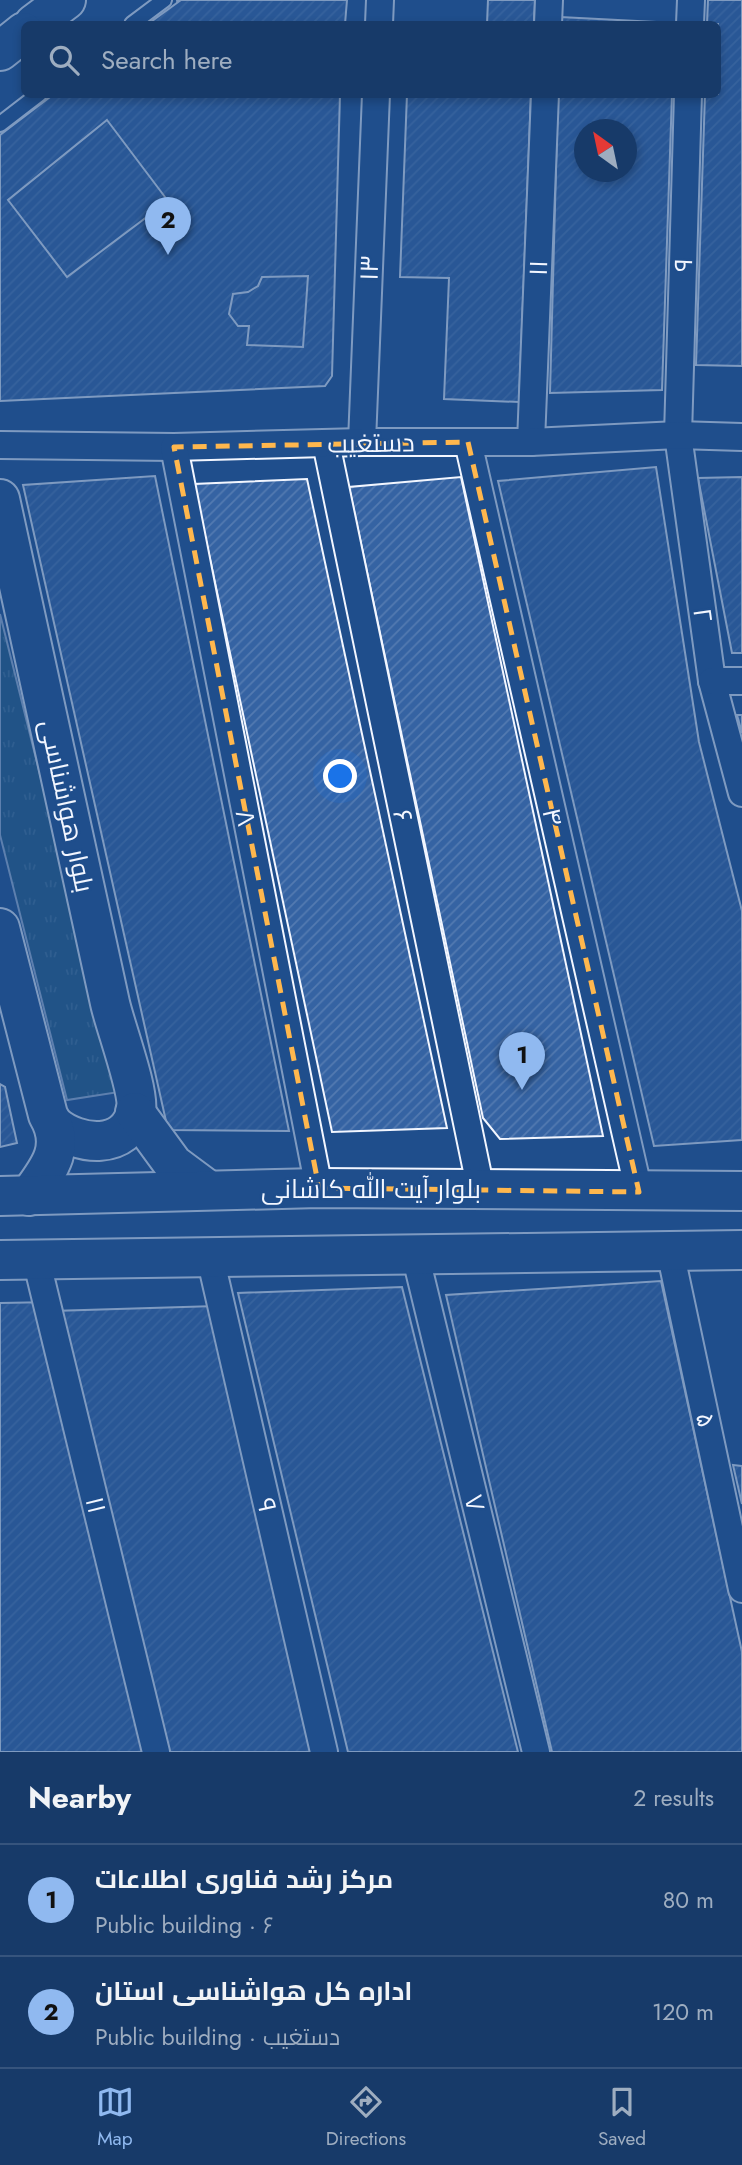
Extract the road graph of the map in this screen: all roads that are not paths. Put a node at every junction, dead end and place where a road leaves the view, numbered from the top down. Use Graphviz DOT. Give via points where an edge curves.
graph roads {
  1 [pos="66,0"];
  2 [pos="164,0"];
  3 [pos="380,0"];
  4 [pos="549,0"];
  5 [pos="691,0"];
  6 [pos="38,21"];
  7 [pos="136,21"];
  8 [pos="379,21"];
  9 [pos="548,21"];
  10 [pos="690,21"];
  11 [pos="21,34"];
  12 [pos="0,51"];
  13 [pos="34,98"];
  14 [pos="376,98"];
  15 [pos="545,98"];
  16 [pos="688,98"];
  17 [pos="0,124"];
  18 [pos="678,435"];
  19 [pos="742,437"];
  20 [pos="362,442"];
  21 [pos="468,442"];
  22 [pos="531,442"];
  23 [pos="326,443"];
  24 [pos="0,445"];
  25 [pos="174,447"];
  26 [pos="0,499"];
  27 [pos="712,681"];
  28 [pos="742,681"];
  29 [pos="742,793"];
  30 [pos="0,928"];
  31 [pos="135,1112"];
  32 [pos="54,1125"];
  33 [pos="319,1188"];
  34 [pos="208,1190"];
  35 [pos="481,1190"];
  36 [pos="742,1191"];
  37 [pos="639,1192"];
  38 [pos="15,1196"];
  39 [pos="742,1250"];
  40 [pos="670,1251"];
  41 [pos="415,1254"];
  42 [pos="210,1257"];
  43 [pos="18,1259"];
  44 [pos="742,1589"];
  45 [pos="156,1752"];
  46 [pos="324,1752"];
  47 [pos="536,1752"];
  1 -- 6 [label="main road"];
  2 -- 7 [label="lane"];
  3 -- 8 [label="street"];
  4 -- 9 [label="street"];
  5 -- 10 [label="street"];
  11 -- 12 [label="main road"];
  13 -- 17 [label="lane"];
  14 -- 20 [label="street, ۱۳"];
  15 -- 22 [label="street, ۱۱"];
  16 -- 18 [label="street, ۹"];
  18 -- 19 [label="street, دستغیب"];
  18 -- 22 [label="street, دستغیب"];
  18 -- 27 [label="street, ۲"];
  20 -- 21 [label="street, دستغیب"];
  20 -- 23 [label="street, دستغیب"];
  21 -- 22 [label="street, دستغیب"];
  21 -- 37 [label="street, ۴"];
  23 -- 25 [label="street, دستغیب"];
  23 -- 35 [label="street, ۶"];
  24 -- 25 [label="street, دستغیب"];
  25 -- 33 [label="street, ۸"];
  26 -- 31 [label="main road, بلوار هواشناسی"];
  27 -- 28 [label="street"];
  27 -- 29 [label="street, ۲"];
  30 -- 32 [label="main road"];
  31 -- 32 [label="main road" via="121,1133 97,1142 75,1139"];
  31 -- 34 [label="main road" via="173,1164"];
  32 -- 38 [label="main road" via="58,1143 51,1166"];
  33 -- 34 [label="main road, بلوار آیت الله کاشانی"];
  33 -- 35 [label="main road, بلوار آیت الله کاشانی"];
  34 -- 38 [label="main road, بلوار آیت الله کاشانی"];
  35 -- 37 [label="main road, بلوار آیت الله کاشانی"];
  36 -- 37 [label="main road, بلوار آیت الله کاشانی"];
  39 -- 40 [label="main road"];
  40 -- 41 [label="main road"];
  40 -- 44 [label="street, ۵"];
  41 -- 42 [label="main road"];
  41 -- 47 [label="street, ۷"];
  42 -- 43 [label="main road"];
  42 -- 46 [label="street, ۹"];
  43 -- 45 [label="street, ۱۱"];
}
